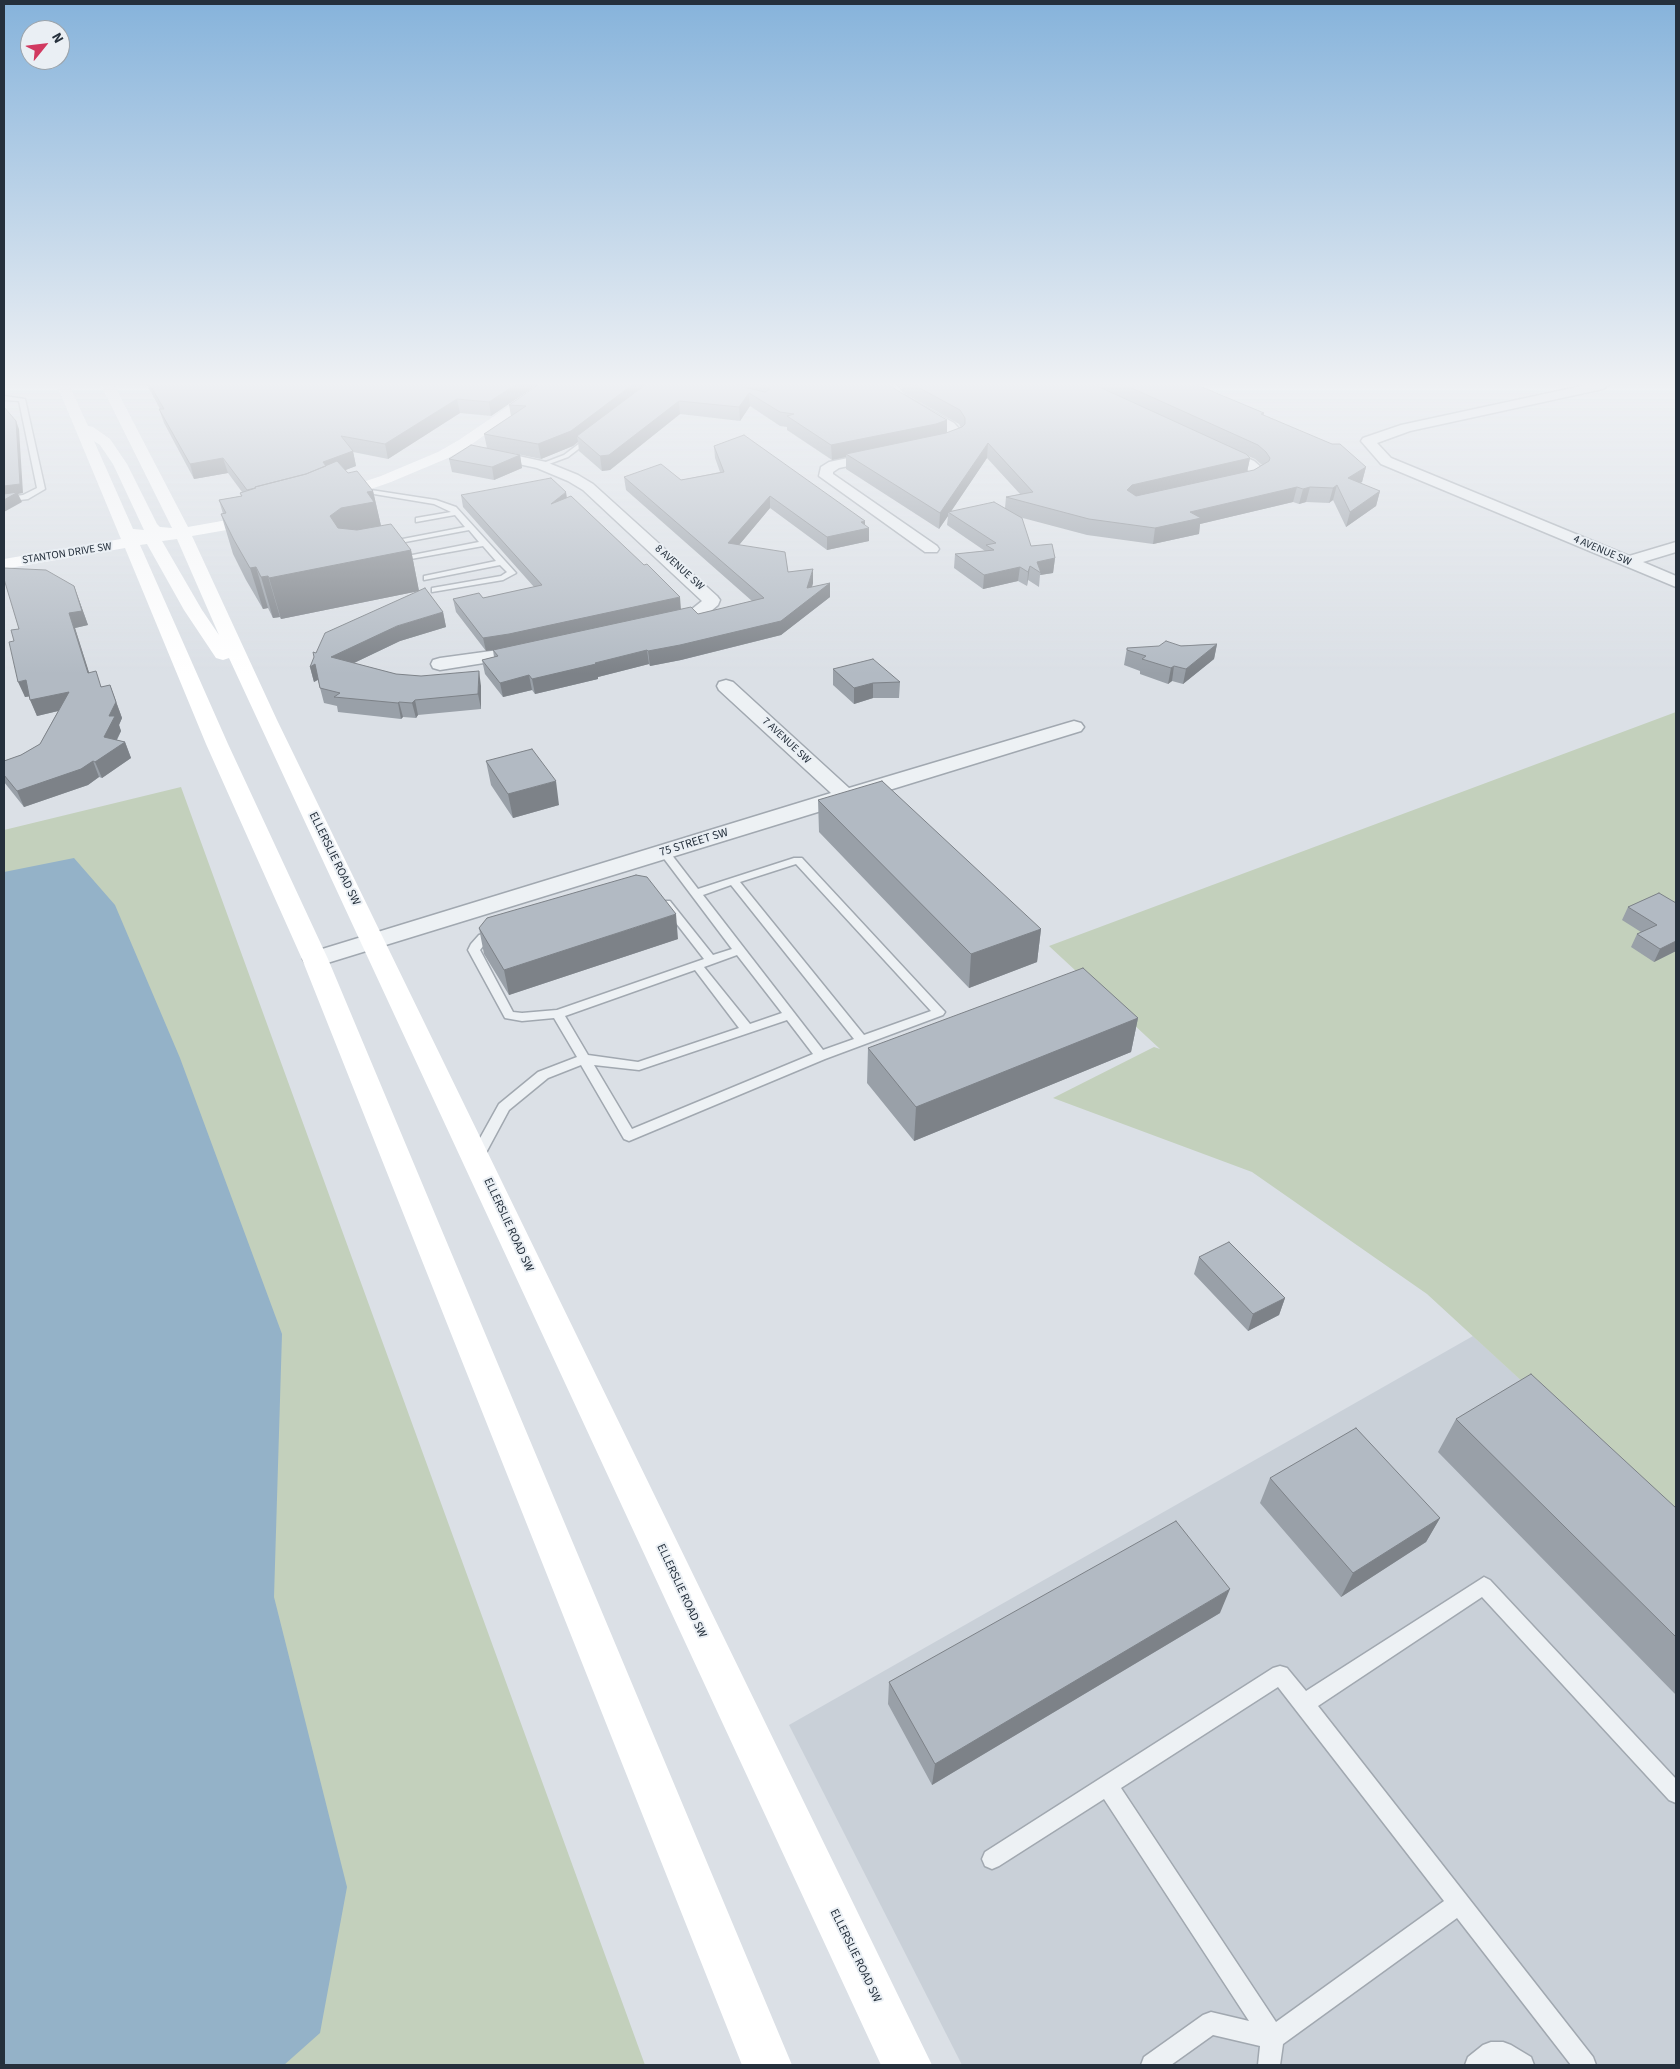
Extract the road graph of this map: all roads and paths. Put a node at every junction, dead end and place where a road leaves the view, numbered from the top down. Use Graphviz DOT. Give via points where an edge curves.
graph roads {
  1 [pos="40,482"];
  2 [pos="111,482"];
  3 [pos="156,482"];
  4 [pos="378,482"];
  5 [pos="578,482"];
  6 [pos="831,482"];
  7 [pos="1238,482"];
  8 [pos="1435,482"];
  9 [pos="1217,486"];
  10 [pos="356,490"];
  11 [pos="4,500"];
  12 [pos="318,500"];
  13 [pos="276,510"];
  14 [pos="456,513"];
  15 [pos="419,520"];
  16 [pos="180,528"];
  17 [pos="470,528"];
  18 [pos="140,535"];
  19 [pos="484,543"];
  20 [pos="374,547"];
  21 [pos="1676,547"];
  22 [pos="931,549"];
  23 [pos="4,553"];
  24 [pos="386,562"];
  25 [pos="501,562"];
  26 [pos="1628,562"];
  27 [pos="4,564"];
  28 [pos="427,578"];
  29 [pos="1676,582"];
  30 [pos="435,590"];
  31 [pos="647,625"];
  32 [pos="547,647"];
  33 [pos="440,664"];
  34 [pos="248,678"];
  35 [pos="726,686"];
  36 [pos="1074,728"];
  37 [pos="846,796"];
  38 [pos="664,852"];
  39 [pos="733,881"];
  40 [pos="696,893"];
  41 [pos="660,897"];
  42 [pos="510,930"];
  43 [pos="373,941"];
  44 [pos="740,950"];
  45 [pos="316,959"];
  46 [pos="711,960"];
  47 [pos="697,965"];
  48 [pos="558,1014"];
  49 [pos="790,1015"];
  50 [pos="747,1029"];
  51 [pos="862,1041"];
  52 [pos="821,1056"];
  53 [pos="584,1058"];
  54 [pos="476,1158"];
  55 [pos="1304,1704"];
  56 [pos="1108,1785"];
  57 [pos="1676,1793"];
  58 [pos="992,1859"];
  59 [pos="1459,1903"];
  60 [pos="1273,2038"];
  61 [pos="767,2065"];
  62 [pos="907,2065"];
  63 [pos="1152,2065"];
  64 [pos="1270,2065"];
  65 [pos="1476,2065"];
  66 [pos="1523,2065"];
  67 [pos="1585,2065"];
  1 -- 11 [label="lane" via="41,489 25,497"];
  2 -- 18 [label="main road"];
  3 -- 16 [label="main road, ELLERSLIE ROAD SW"];
  4 -- 10 [label="main road"];
  5 -- 31 [label="street, 8 AVENUE SW" via="600,497 711,600 709,605 691,615"];
  6 -- 22 [label="street"];
  7 -- 9 [label="street"];
  8 -- 26 [label="street, 4 AVENUE SW"];
  10 -- 12 [label="main road"];
  10 -- 14 [label="lane" via="436,502"];
  13 -- 16 [label="main road"];
  14 -- 15 [label="lane"];
  14 -- 17 [label="lane"];
  16 -- 18 [label="main road"];
  16 -- 34 [label="main road, ELLERSLIE ROAD SW"];
  17 -- 19 [label="lane"];
  17 -- 20 [label="lane"];
  18 -- 23 [label="main road, STANTON DRIVE SW"];
  18 -- 27 [label="main road, STANTON DRIVE SW"];
  18 -- 34 [label="main road" via="225,656"];
  18 -- 45 [label="main road" via="221,753"];
  19 -- 24 [label="lane"];
  19 -- 25 [label="lane"];
  21 -- 26 [label="street"];
  25 -- 28 [label="lane"];
  25 -- 30 [label="lane" via="512,573 503,578"];
  26 -- 29 [label="street, 4 AVENUE SW"];
  32 -- 33 [label="street"];
  34 -- 43 [label="main road, ELLERSLIE ROAD SW"];
  35 -- 37 [label="street, 7 AVENUE SW"];
  36 -- 37 [label="street, 75 STREET SW"];
  37 -- 38 [label="street, 75 STREET SW"];
  38 -- 40 [label="lane"];
  38 -- 43 [label="street, 75 STREET SW"];
  39 -- 40 [label="lane"];
  39 -- 51 [label="lane"];
  39 -- 51 [label="lane" via="798,860 939,1012"];
  40 -- 44 [label="lane"];
  41 -- 46 [label="lane"];
  42 -- 48 [label="lane" via="483,938 474,950 509,1015"];
  43 -- 45 [label="street, 75 STREET SW"];
  43 -- 54 [label="main road, ELLERSLIE ROAD SW"];
  44 -- 46 [label="lane"];
  44 -- 49 [label="lane"];
  45 -- 61 [label="main road"];
  46 -- 47 [label="lane"];
  47 -- 48 [label="lane"];
  47 -- 50 [label="lane"];
  48 -- 53 [label="lane"];
  49 -- 50 [label="lane"];
  49 -- 52 [label="lane"];
  50 -- 53 [label="lane" via="639,1066"];
  51 -- 52 [label="lane"];
  52 -- 53 [label="lane" via="628,1136"];
  53 -- 54 [label="lane" via="543,1075 504,1107"];
  54 -- 62 [label="main road, ELLERSLIE ROAD SW"];
  55 -- 56 [label="lane" via="1280,1675"];
  55 -- 57 [label="lane" via="1484,1586"];
  55 -- 59 [label="lane"];
  56 -- 58 [label="lane"];
  56 -- 60 [label="lane"];
  59 -- 60 [label="lane"];
  59 -- 67 [label="lane"];
  60 -- 63 [label="lane" via="1211,2023"];
  60 -- 64 [label="lane"];
  65 -- 66 [label="lane" via="1491,2053 1503,2053"];
}
